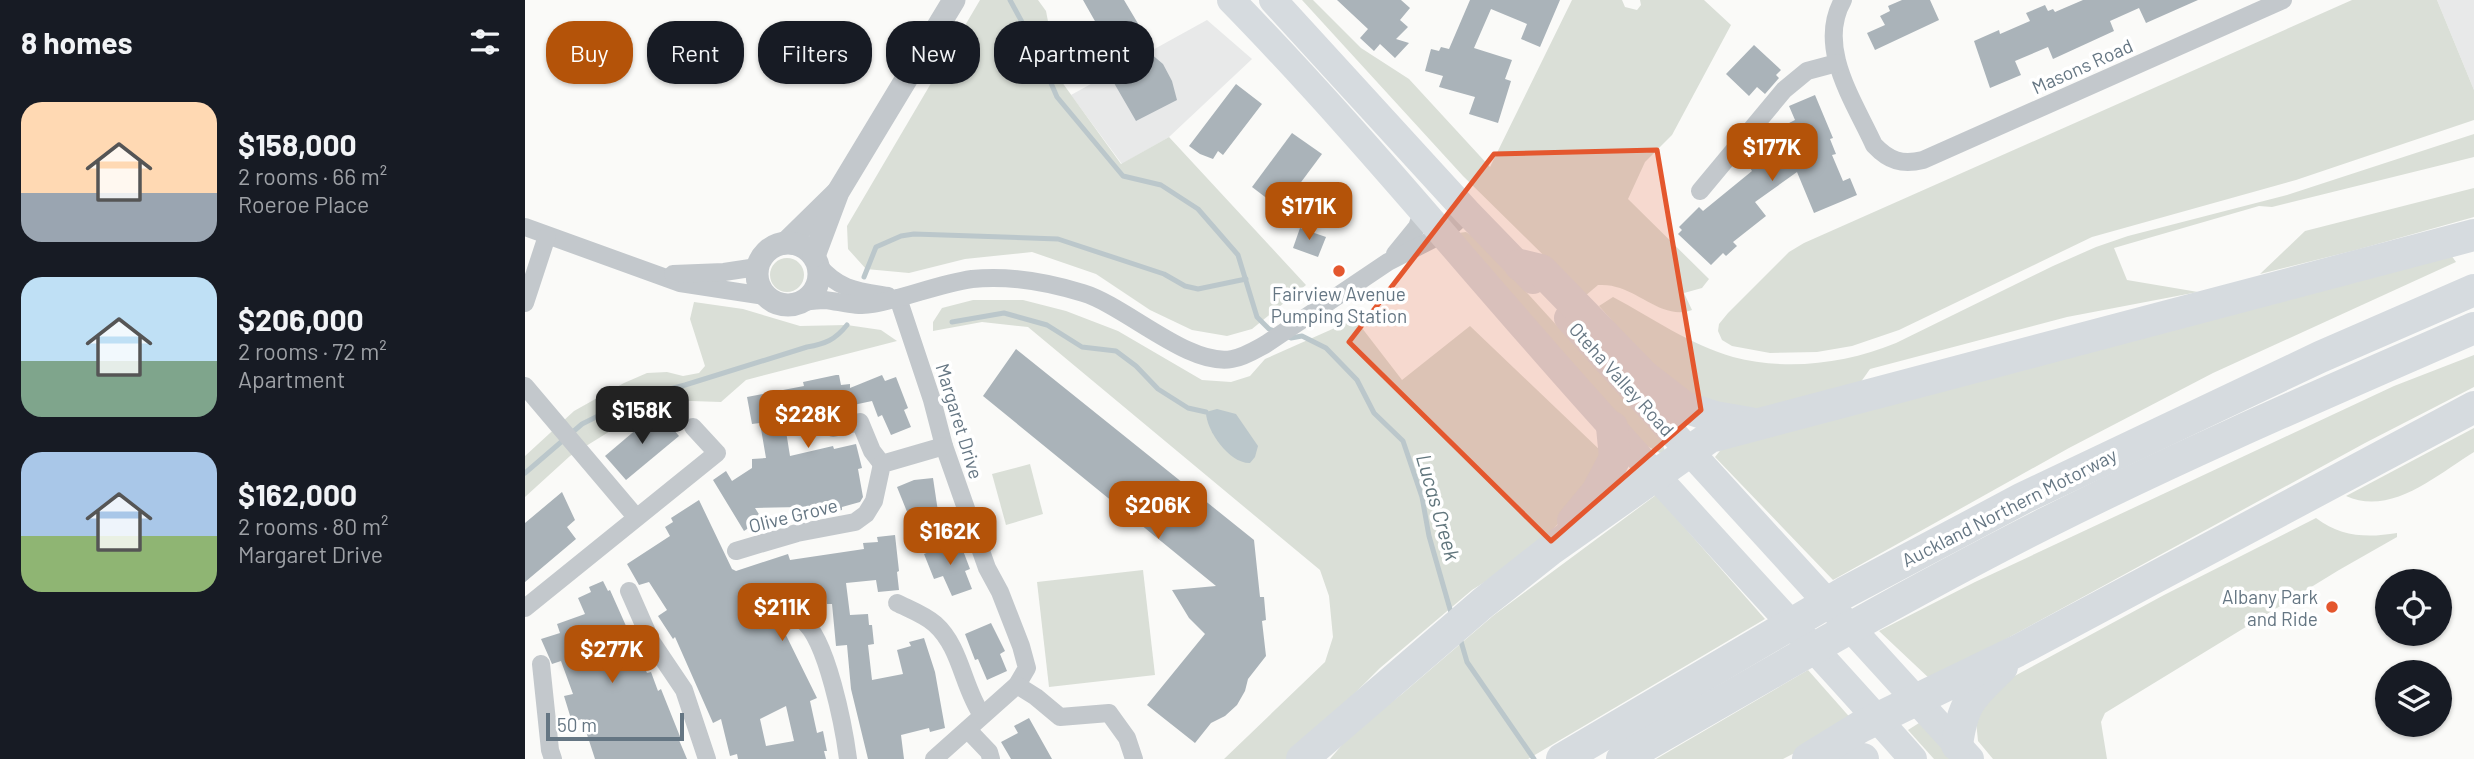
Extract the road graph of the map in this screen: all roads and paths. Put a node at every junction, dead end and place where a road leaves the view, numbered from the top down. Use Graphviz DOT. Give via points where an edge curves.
graph roads {
  1 [pos="954,0"];
  2 [pos="1231,0"];
  3 [pos="1273,0"];
  4 [pos="1843,0"];
  5 [pos="2283,0"];
  6 [pos="1837,63"];
  7 [pos="1700,191"];
  8 [pos="838,192"];
  9 [pos="1423,210"];
  10 [pos="1467,212"];
  11 [pos="525,227"];
  12 [pos="1443,234"];
  13 [pos="2474,235"];
  14 [pos="547,236"];
  15 [pos="787,242"];
  16 [pos="816,261"];
  17 [pos="1388,262"];
  18 [pos="1520,265"];
  19 [pos="757,267"];
  20 [pos="655,275"];
  21 [pos="2474,290"];
  22 [pos="765,296"];
  23 [pos="898,298"];
  24 [pos="804,302"];
  25 [pos="525,303"];
  26 [pos="2474,328"];
  27 [pos="525,386"];
  28 [pos="2474,407"];
  29 [pos="1755,424"];
  30 [pos="693,427"];
  31 [pos="1612,427"];
  32 [pos="833,428"];
  33 [pos="944,446"];
  34 [pos="1688,451"];
  35 [pos="883,464"];
  36 [pos="1657,475"];
  37 [pos="636,517"];
  38 [pos="1550,550"];
  39 [pos="736,551"];
  40 [pos="629,591"];
  41 [pos="897,603"];
  42 [pos="525,608"];
  43 [pos="782,611"];
  44 [pos="2017,651"];
  45 [pos="541,664"];
  46 [pos="1017,685"];
  47 [pos="1915,700"];
  48 [pos="982,715"];
  49 [pos="1878,718"];
  50 [pos="968,730"];
  51 [pos="1572,752"];
  52 [pos="1964,752"];
  53 [pos="1810,758"];
  54 [pos="552,759"];
  55 [pos="708,759"];
  56 [pos="848,759"];
  57 [pos="934,759"];
  58 [pos="992,759"];
  59 [pos="1134,759"];
  60 [pos="1302,759"];
  61 [pos="1622,759"];
  62 [pos="1863,759"];
  63 [pos="1913,759"];
  1 -- 8 [label="street"];
  2 -- 9 [label="main road, Oteha Valley Road"];
  3 -- 10 [label="main road, Oteha Valley Road"];
  4 -- 6 [label="street" via="1832,32"];
  5 -- 6 [label="street, Masons Road" via="1910,163 1897,162 1874,145"];
  6 -- 7 [label="street" via="1807,71 1784,90"];
  8 -- 15 [label="street"];
  8 -- 16 [label="street"];
  9 -- 12 [label="main road, Oteha Valley Road"];
  9 -- 17 [label="street" via="1417,227"];
  10 -- 12 [label="street"];
  10 -- 18 [label="main road, Oteha Valley Road"];
  11 -- 14 [label="street"];
  12 -- 17 [label="street"];
  12 -- 31 [label="main road, Oteha Valley Road"];
  13 -- 29 [label="highway"];
  14 -- 20 [label="street"];
  14 -- 25 [label="street"];
  15 -- 16 [label="street" via="807,248"];
  15 -- 19 [label="street" via="768,250"];
  16 -- 23 [label="street" via="843,287"];
  16 -- 24 [label="street" via="820,276"];
  17 -- 23 [label="street" via="1266,344 1234,359 1209,357 1170,341 1102,299 1048,284 970,280"];
  18 -- 29 [label="highway" via="1541,270 1644,376 1684,407"];
  18 -- 34 [label="main road, Oteha Valley Road"];
  19 -- 20 [label="street"];
  19 -- 22 [label="street" via="756,278"];
  20 -- 22 [label="street"];
  21 -- 51 [label="highway, Auckland Northern Motorway" via="2320,357 2023,498 1844,593"];
  22 -- 24 [label="street" via="784,306"];
  23 -- 24 [label="street" via="859,305"];
  23 -- 33 [label="street, Margaret Drive"];
  26 -- 61 [label="highway, Auckland Northern Motorway" via="2044,524 1867,618"];
  27 -- 37 [label="street"];
  28 -- 44 [label="highway"];
  29 -- 34 [label="highway" via="1710,437"];
  30 -- 37 [label="street" via="716,453"];
  31 -- 36 [label="main road, Oteha Valley Road"];
  31 -- 38 [label="highway" via="1615,458 1597,492"];
  32 -- 35 [label="street" via="860,422 871,451"];
  33 -- 35 [label="street"];
  33 -- 46 [label="street, Margaret Drive" via="987,568 1021,646 1027,668"];
  34 -- 36 [label="highway"];
  34 -- 47 [label="main road, Oteha Valley Road"];
  35 -- 39 [label="street, Olive Grove" via="874,501 855,522"];
  36 -- 38 [label="highway"];
  36 -- 49 [label="main road, Oteha Valley Road"];
  37 -- 42 [label="street"];
  38 -- 60 [label="highway"];
  40 -- 55 [label="street" via="651,641 684,690"];
  41 -- 48 [label="street" via="934,623 949,640 971,700"];
  43 -- 56 [label="street" via="804,621 821,648 837,697"];
  44 -- 47 [label="highway"];
  44 -- 52 [label="highway" via="1970,699 1961,717"];
  45 -- 54 [label="street"];
  46 -- 48 [label="street"];
  46 -- 59 [label="street" via="1060,717 1109,713 1127,738"];
  47 -- 49 [label="highway"];
  47 -- 52 [label="main road, Oteha Valley Road"];
  48 -- 50 [label="street"];
  49 -- 53 [label="highway"];
  49 -- 63 [label="main road, Oteha Valley Road"];
  50 -- 57 [label="street"];
  50 -- 58 [label="street"];
  53 -- 62 [label="highway"];
}
